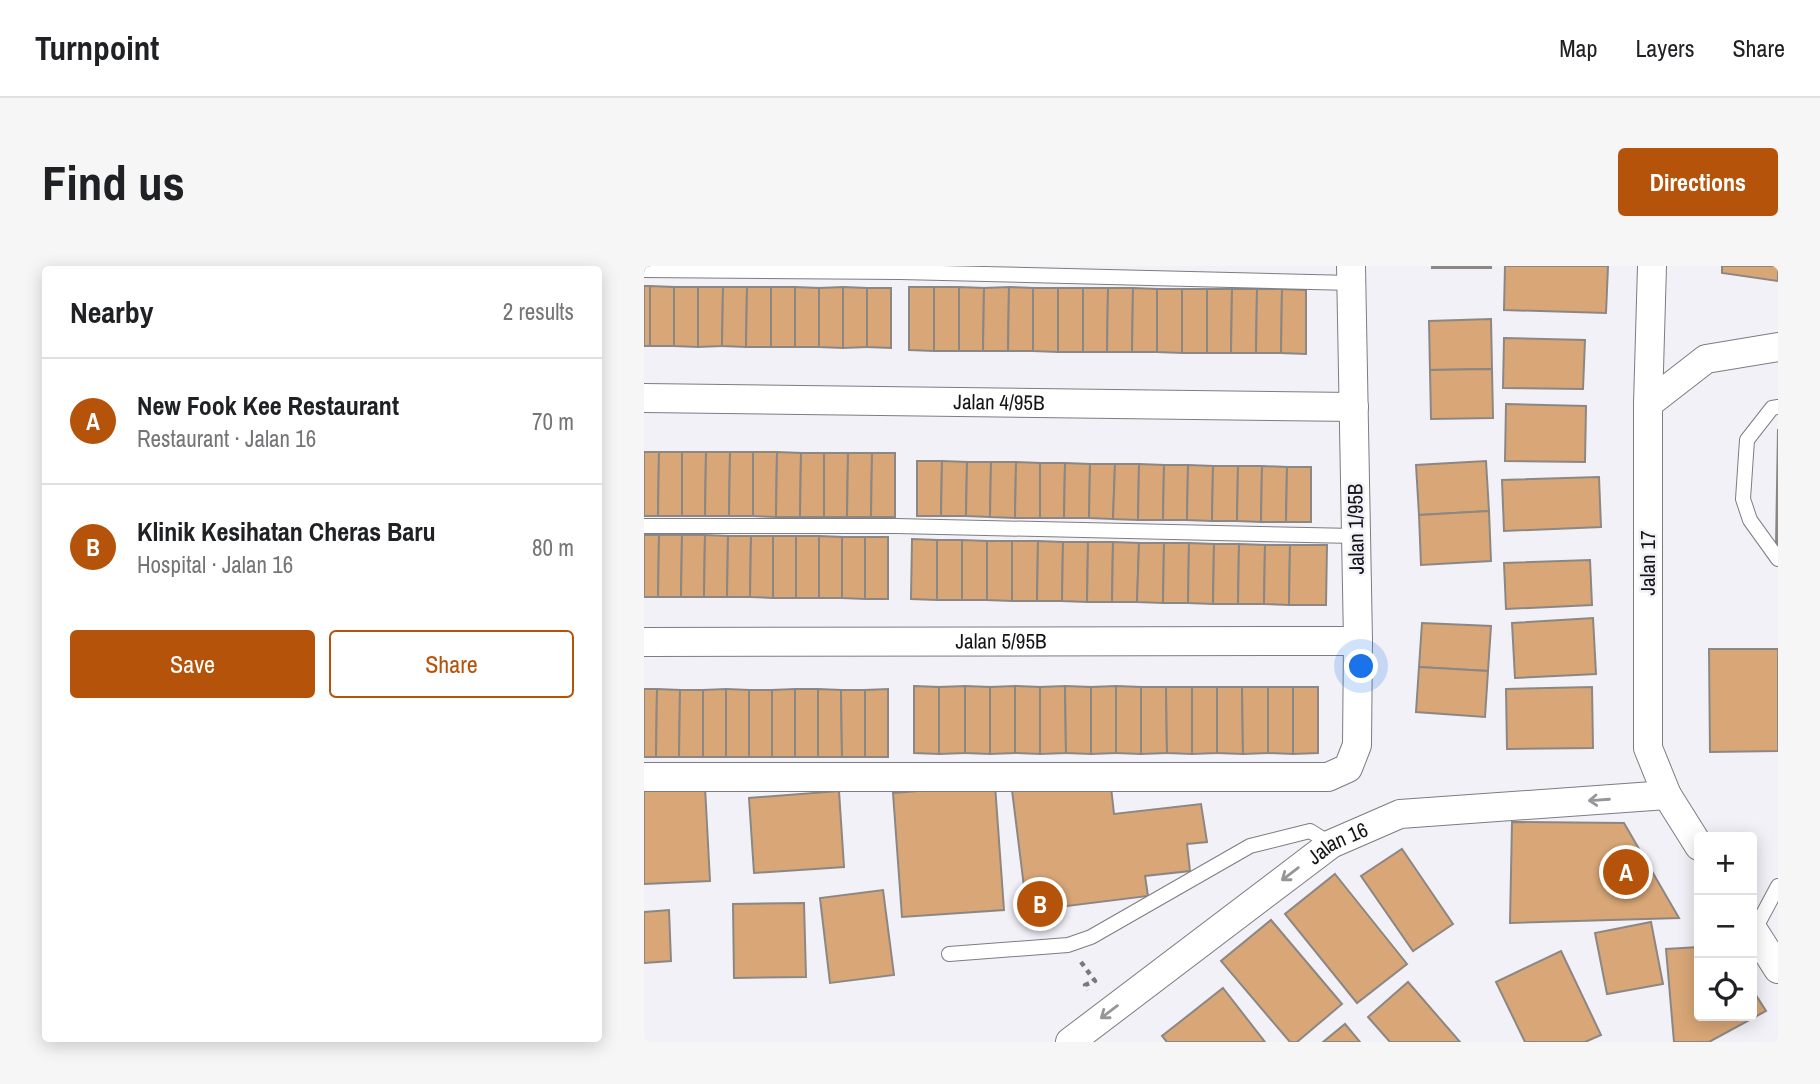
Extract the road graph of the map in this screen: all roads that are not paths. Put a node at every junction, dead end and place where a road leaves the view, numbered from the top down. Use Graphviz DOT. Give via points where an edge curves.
graph roads {
  1 [pos="1651,266"];
  2 [pos="644,270"];
  3 [pos="1352,275"];
  4 [pos="1778,347"];
  5 [pos="644,398"];
  6 [pos="1648,404"];
  7 [pos="1354,407"];
  8 [pos="1778,407"];
  9 [pos="644,526"];
  10 [pos="1356,536"];
  11 [pos="1778,559"];
  12 [pos="1358,641"];
  13 [pos="644,642"];
  14 [pos="644,777"];
  15 [pos="1667,795"];
  16 [pos="1694,838"];
  17 [pos="1331,844"];
  18 [pos="1778,886"];
  19 [pos="1757,923"];
  20 [pos="1757,936"];
  21 [pos="949,954"];
  22 [pos="1778,969"];
  23 [pos="1070,1042"];
  1 -- 6 [label="street, Jalan 17"];
  2 -- 3 [label="lane"];
  3 -- 7 [label="street, Jalan 1/95B"];
  4 -- 6 [label="street" via="1706,359"];
  5 -- 7 [label="street, Jalan 4/95B"];
  6 -- 15 [label="street, Jalan 17" via="1648,748"];
  7 -- 10 [label="street, Jalan 1/95B"];
  8 -- 11 [label="lane" via="1772,408 1747,440 1743,499 1751,520"];
  9 -- 10 [label="lane" via="896,526"];
  10 -- 12 [label="street, Jalan 1/95B"];
  12 -- 13 [label="street, Jalan 5/95B"];
  12 -- 14 [label="street, Jalan 1/95B" via="1357,745 1348,768 1328,777"];
  15 -- 16 [label="street, Jalan 17"];
  15 -- 17 [label="street, Jalan 16, one-way" via="1400,814"];
  17 -- 21 [label="lane" via="1310,831 1250,846 1091,937 1068,944"];
  17 -- 23 [label="street, Jalan 16, one-way"];
  18 -- 19 [label="lane"];
  20 -- 22 [label="street"];
}
